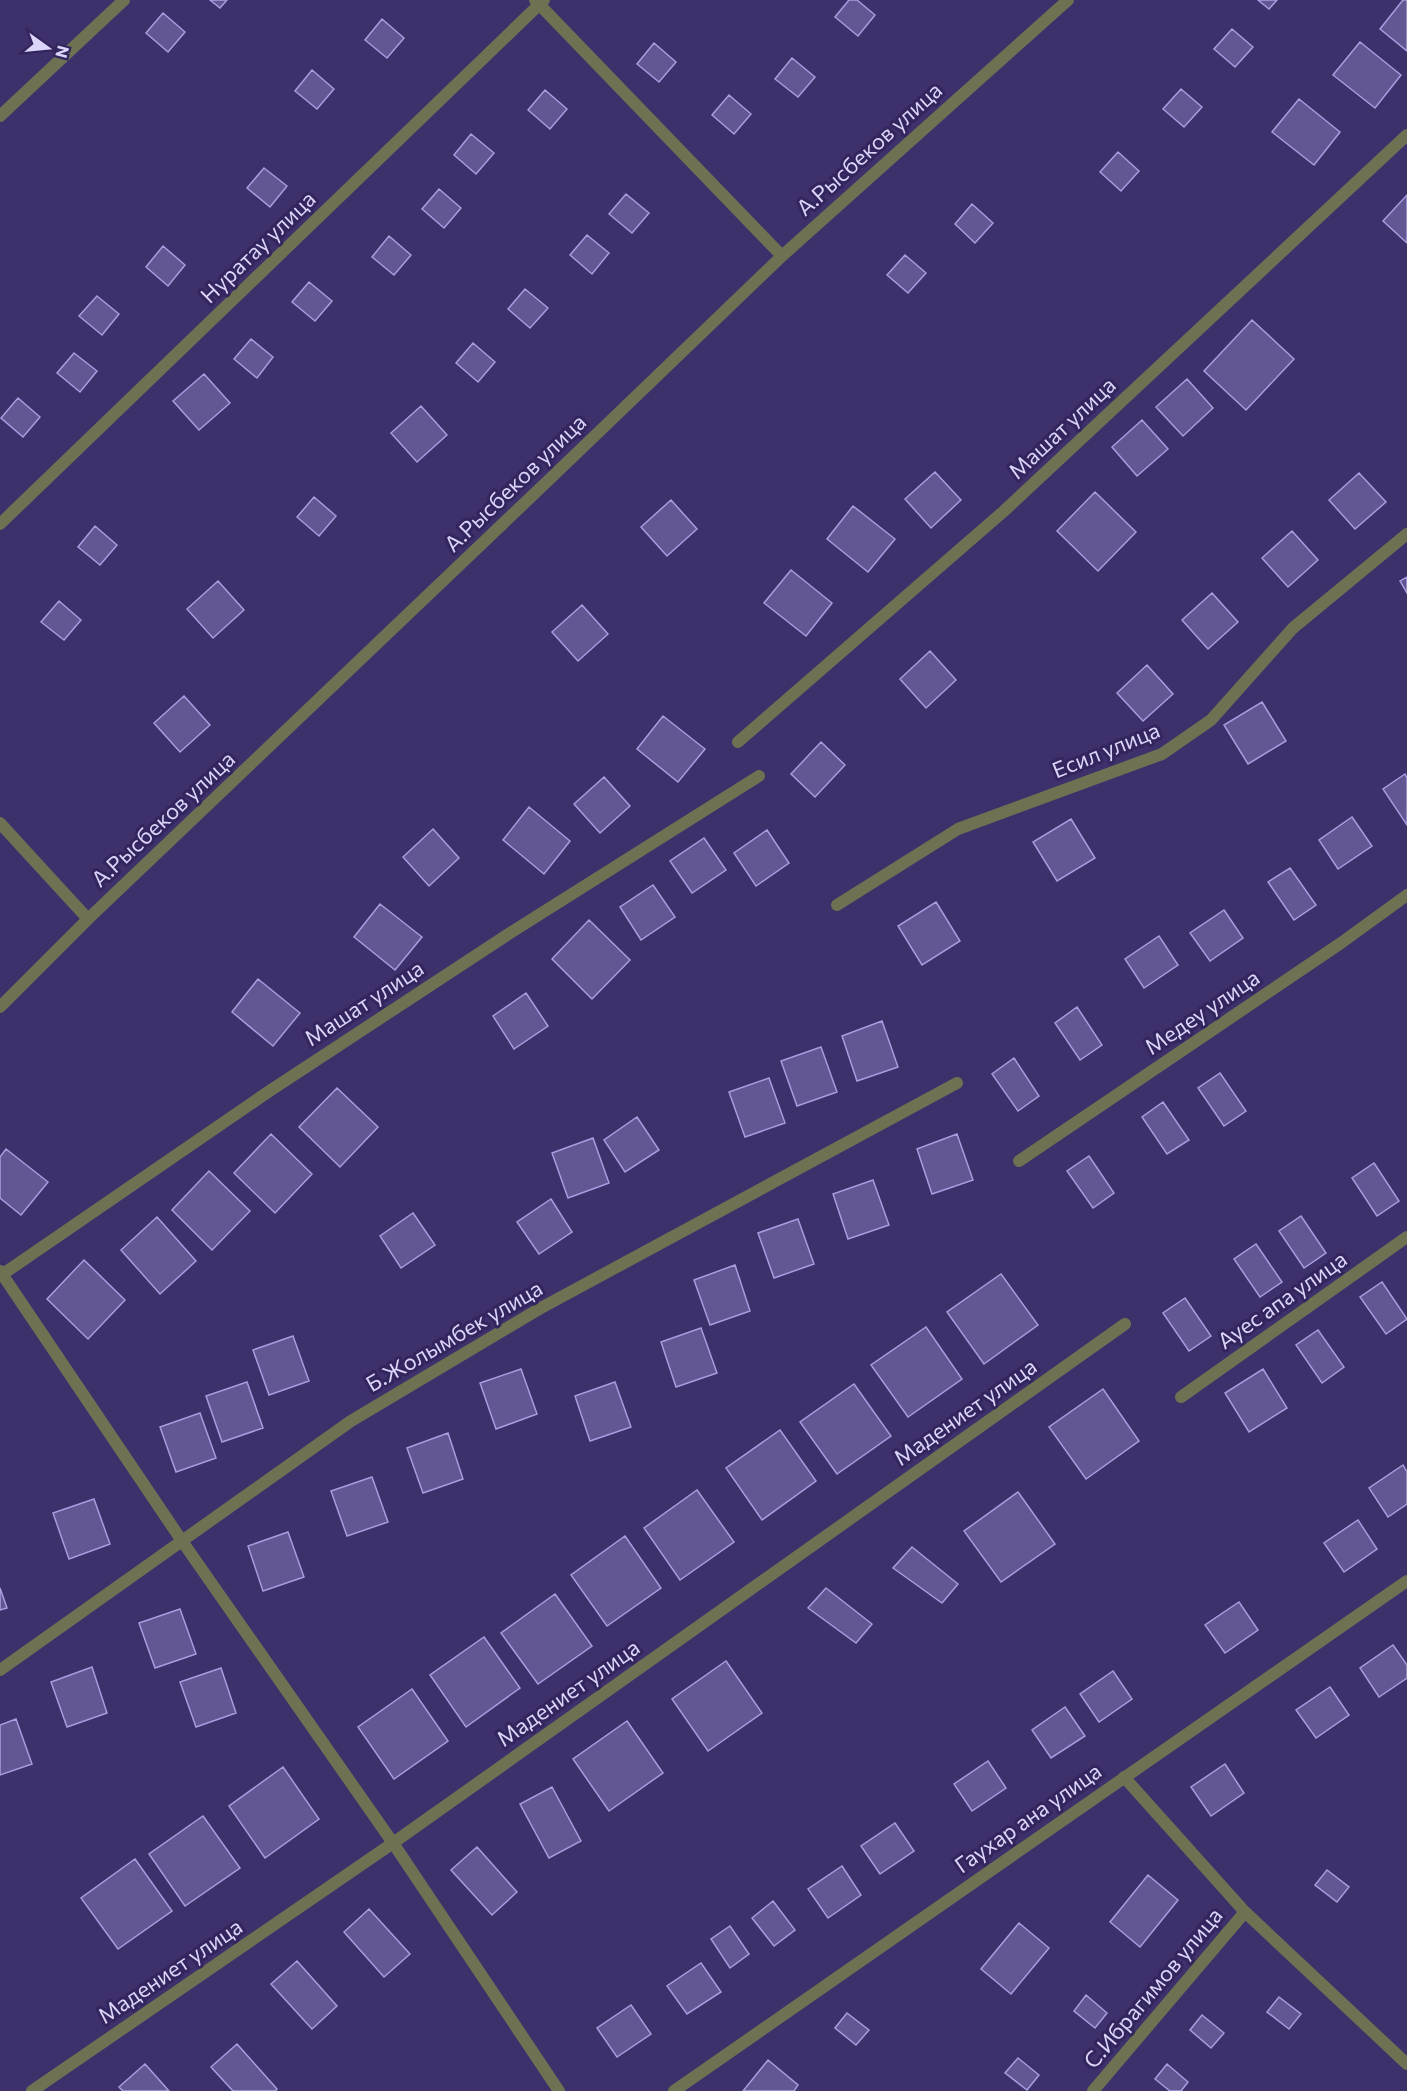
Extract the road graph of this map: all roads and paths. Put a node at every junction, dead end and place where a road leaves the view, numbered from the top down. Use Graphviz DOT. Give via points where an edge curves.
graph roads {
  1 [pos="124,0"];
  2 [pos="1068,0"];
  3 [pos="540,1"];
  4 [pos="0,116"];
  5 [pos="1407,135"];
  6 [pos="782,256"];
  7 [pos="0,524"];
  8 [pos="1407,534"];
  9 [pos="738,742"];
  10 [pos="759,776"];
  11 [pos="0,824"];
  12 [pos="1407,895"];
  13 [pos="837,905"];
  14 [pos="88,919"];
  15 [pos="0,1007"];
  16 [pos="957,1083"];
  17 [pos="1019,1161"];
  18 [pos="1407,1237"];
  19 [pos="1,1274"];
  20 [pos="1125,1324"];
  21 [pos="1181,1397"];
  22 [pos="182,1541"];
  23 [pos="1407,1581"];
  24 [pos="0,1670"];
  25 [pos="1124,1777"];
  26 [pos="393,1844"];
  27 [pos="1245,1912"];
  28 [pos="1407,2064"];
  29 [pos="32,2091"];
  30 [pos="559,2091"];
  31 [pos="675,2091"];
  32 [pos="1093,2091"];
  1 -- 4 [label="street"];
  2 -- 6 [label="street, А.Рысбеков улица"];
  3 -- 6 [label="street"];
  3 -- 7 [label="street, Нуратау улица"];
  5 -- 9 [label="street, Машат улица" via="1004,511"];
  6 -- 14 [label="street, А.Рысбеков улица"];
  8 -- 13 [label="street, Есил улица" via="1293,628 1211,720 1162,754 958,829"];
  10 -- 19 [label="street, Машат улица" via="307,1066"];
  11 -- 14 [label="street"];
  12 -- 17 [label="street, Медеу улица"];
  14 -- 15 [label="street, А.Рысбеков улица"];
  16 -- 22 [label="street, Б.Жолымбек улица" via="489,1339 351,1421"];
  18 -- 21 [label="street, Ауес апа улица"];
  19 -- 22 [label="street"];
  20 -- 26 [label="street, Мадениет улица"];
  22 -- 24 [label="street, Б.Жолымбек улица"];
  22 -- 26 [label="street"];
  23 -- 25 [label="street, Гаухар ана улица"];
  25 -- 27 [label="street"];
  25 -- 31 [label="street, Гаухар ана улица"];
  26 -- 29 [label="street, Мадениет улица"];
  26 -- 30 [label="street"];
  27 -- 28 [label="street"];
  27 -- 32 [label="street, С.Ибрагимов улица"];
}
